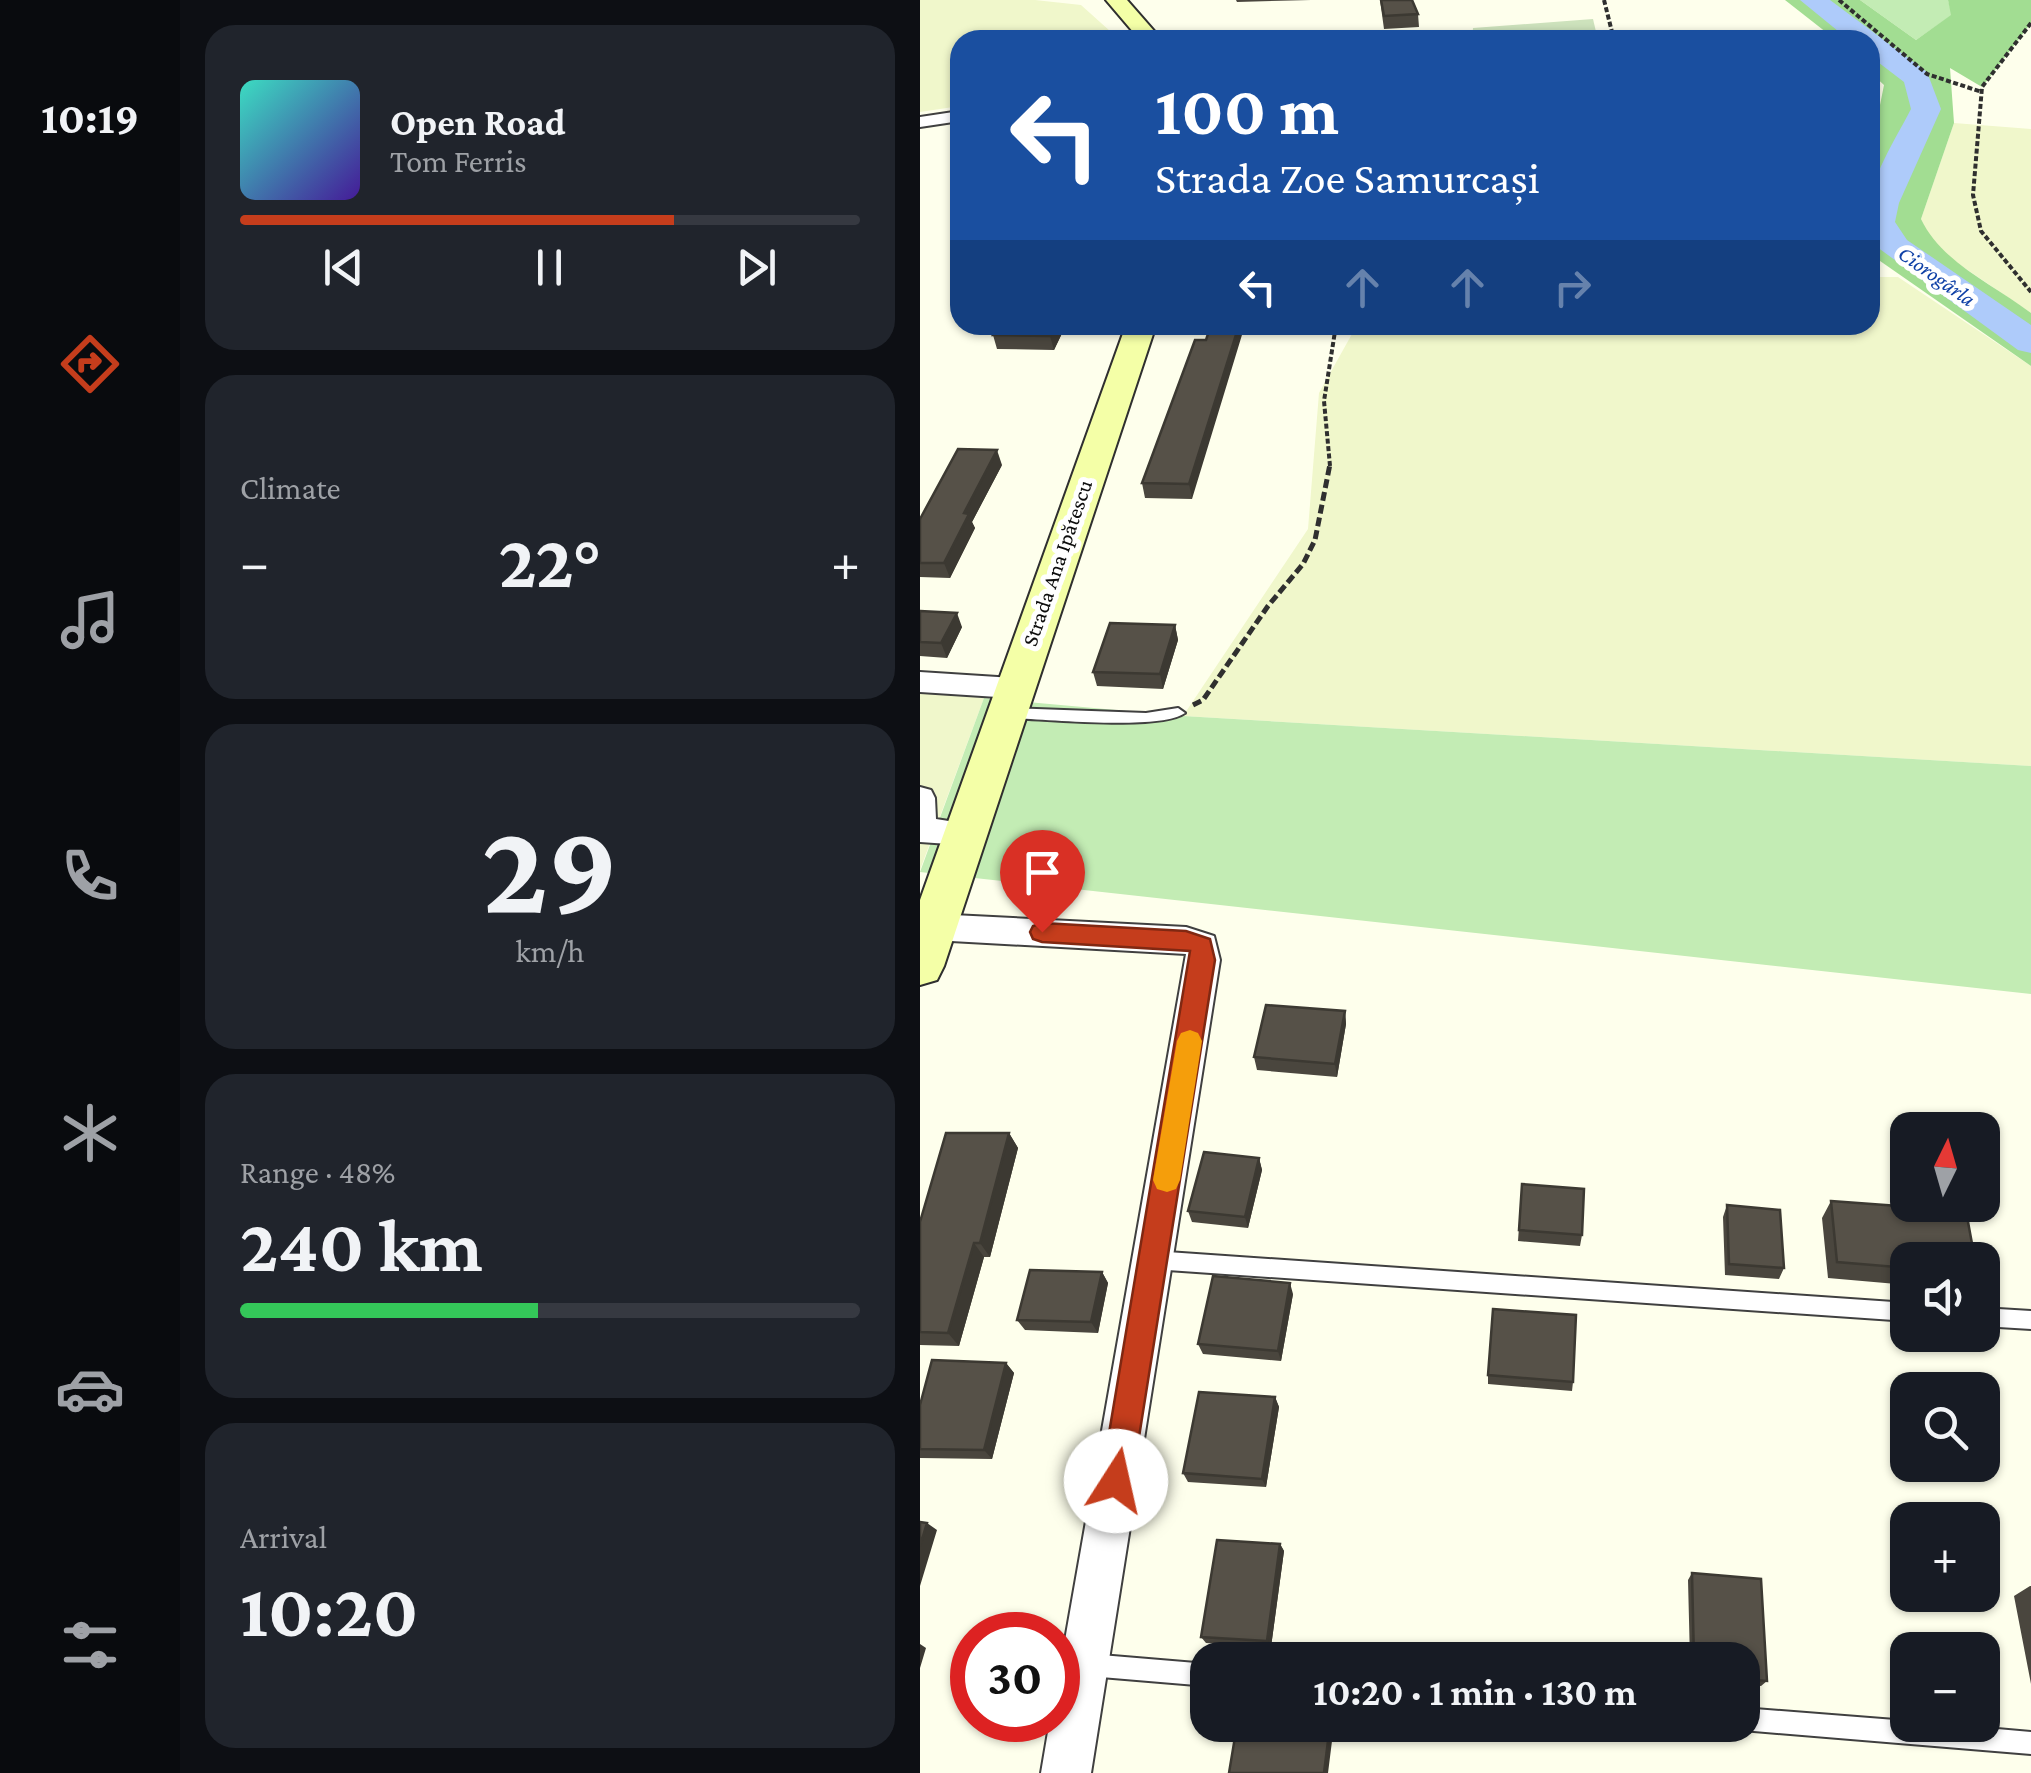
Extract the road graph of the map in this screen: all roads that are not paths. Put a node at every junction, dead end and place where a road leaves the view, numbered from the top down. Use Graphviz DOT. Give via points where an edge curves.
graph roads {
  1 [pos="1116,0"];
  2 [pos="1142,30"];
  3 [pos="950,118"];
  4 [pos="920,122"];
  5 [pos="1137,335"];
  6 [pos="920,682"];
  7 [pos="1009,700"];
  8 [pos="1178,713"];
  9 [pos="920,798"];
  10 [pos="920,820"];
  11 [pos="956,823"];
  12 [pos="926,946"];
  13 [pos="1154,1260"];
  14 [pos="1890,1311"];
  15 [pos="2000,1318"];
  16 [pos="2031,1320"];
  17 [pos="1086,1665"];
  18 [pos="1190,1674"];
  19 [pos="1760,1720"];
  20 [pos="2031,1743"];
  21 [pos="1066,1773"];
  1 -- 2 [label="main road"];
  3 -- 4 [label="street"];
  5 -- 7 [label="main road, Strada Ana Ipătescu"];
  6 -- 7 [label="street"];
  7 -- 8 [label="lane" via="1146,718"];
  7 -- 11 [label="main road, Strada Ana Ipătescu"];
  9 -- 10 [label="street"];
  11 -- 12 [label="main road, Strada Ana Ipătescu"];
  12 -- 13 [label="street" via="1186,940 1202,946"];
  13 -- 14 [label="lane"];
  13 -- 17 [label="street"];
  15 -- 16 [label="lane"];
  17 -- 18 [label="lane"];
  17 -- 21 [label="street"];
  19 -- 20 [label="lane"];
}
